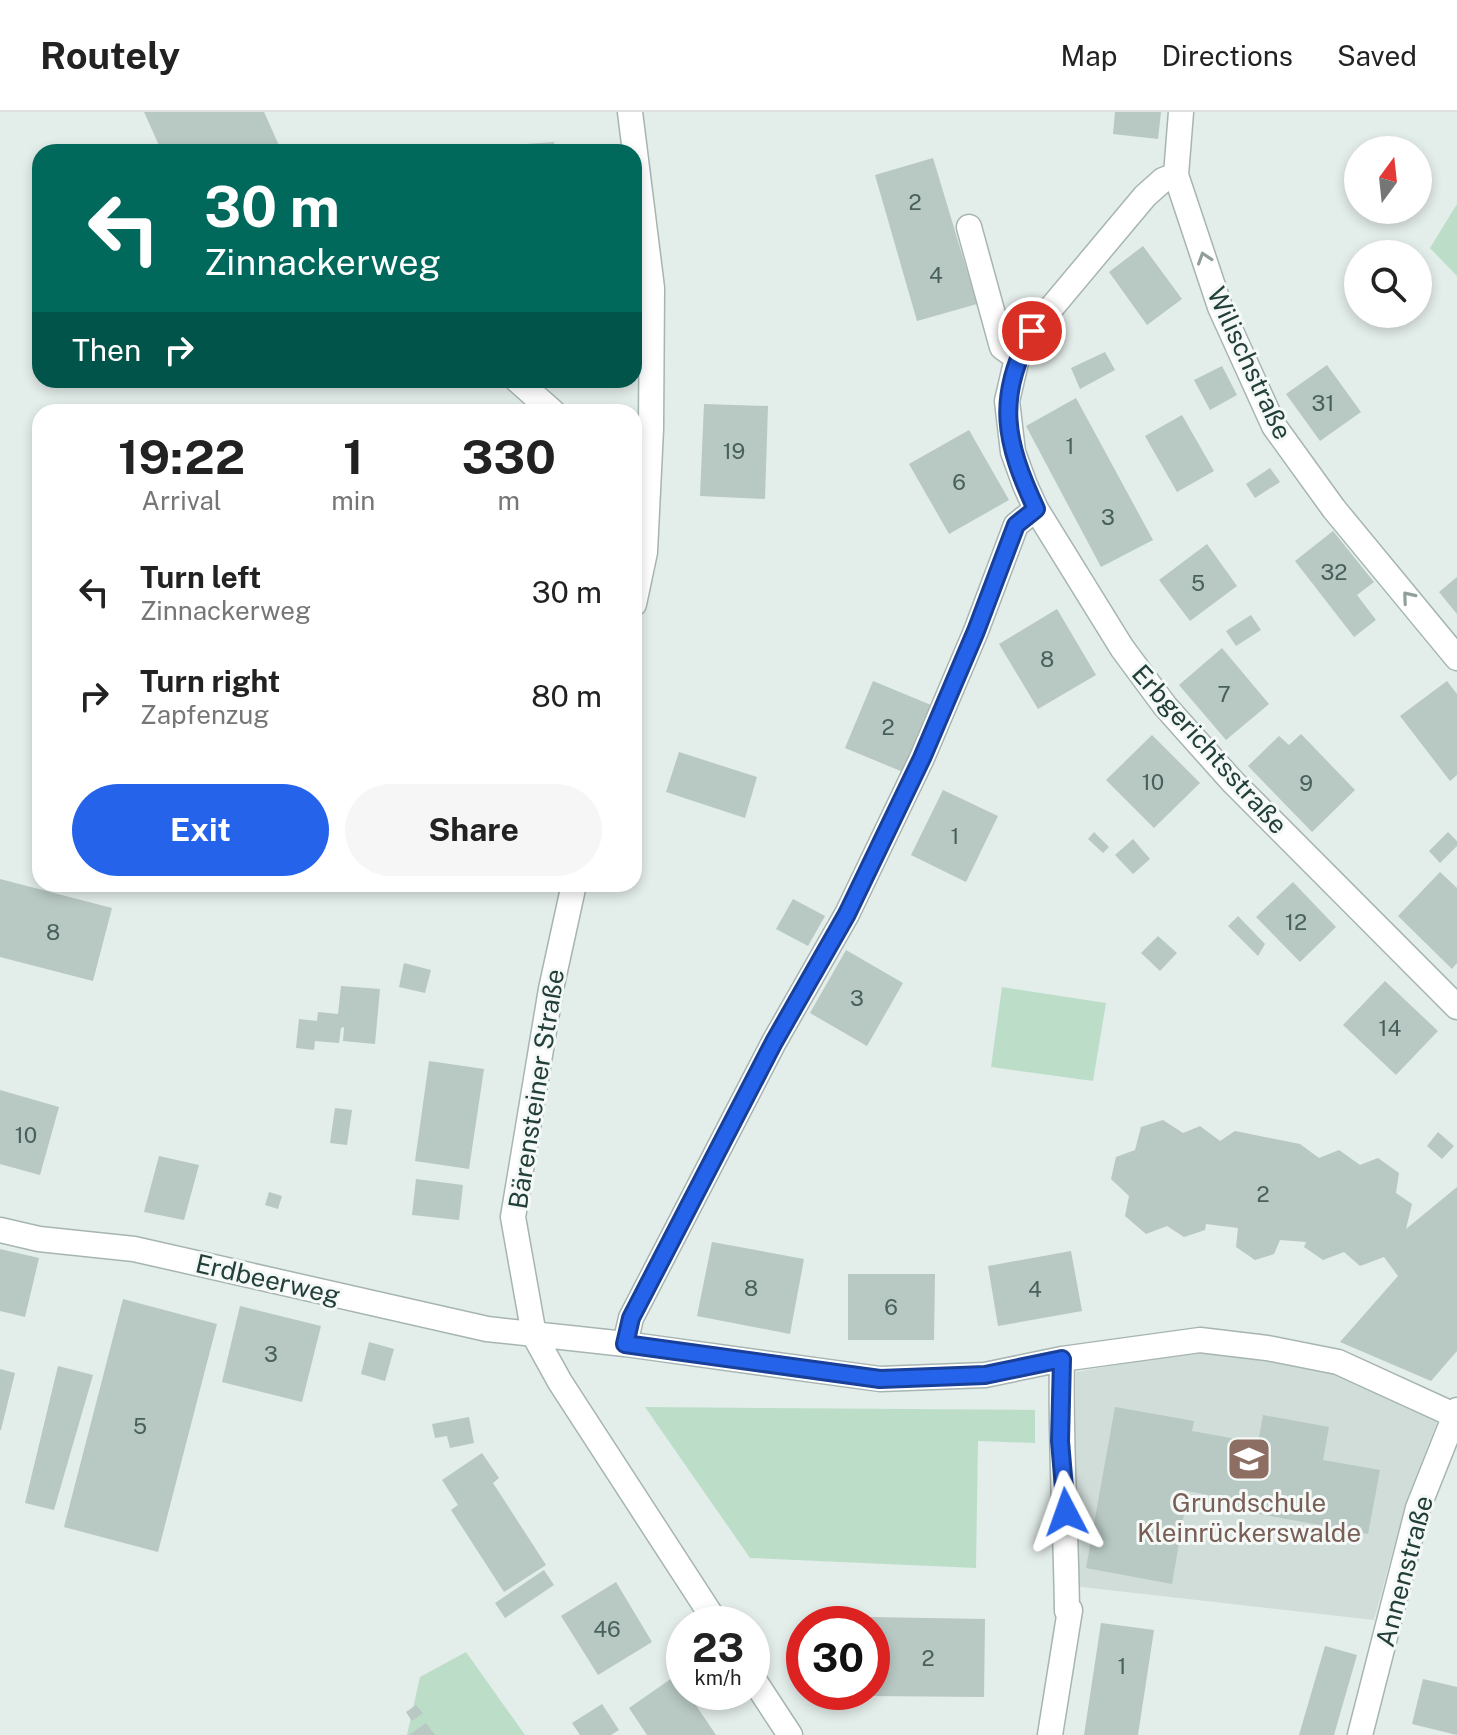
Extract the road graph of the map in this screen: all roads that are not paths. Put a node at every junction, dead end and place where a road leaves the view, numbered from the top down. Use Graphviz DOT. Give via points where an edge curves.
graph roads {
  1 [pos="630,112"];
  2 [pos="1181,112"];
  3 [pos="634,144"];
  4 [pos="1176,175"];
  5 [pos="642,208"];
  6 [pos="969,227"];
  7 [pos="1017,358"];
  8 [pos="526,388"];
  9 [pos="544,404"];
  10 [pos="642,467"];
  11 [pos="642,491"];
  12 [pos="1036,509"];
  13 [pos="642,566"];
  14 [pos="1457,658"];
  15 [pos="572,892"];
  16 [pos="1457,1007"];
  17 [pos="0,1230"];
  18 [pos="534,1335"];
  19 [pos="625,1344"];
  20 [pos="1062,1359"];
  21 [pos="1456,1412"];
  22 [pos="705,1606"];
  23 [pos="770,1704"];
  24 [pos="790,1735"];
  25 [pos="1050,1735"];
  26 [pos="1360,1735"];
  1 -- 3 [label="street"];
  2 -- 4 [label="street, Wilischstraße"];
  4 -- 7 [label="street, Erbgerichtsstraße" via="1145,196 1032,331"];
  14 -- 4 [label="street, Wilischstraße, one-way" via="1334,509 1274,426 1220,307"];
  5 -- 10 [label="street" via="652,288 651,429"];
  6 -- 7 [label="street" via="1002,347"];
  7 -- 12 [label="street, Erbgerichtsstraße" via="1007,401 1013,452"];
  8 -- 9 [label="street"];
  11 -- 13 [label="street"];
  12 -- 16 [label="street, Erbgerichtsstraße" via="1122,648 1165,706 1232,781"];
  12 -- 19 [label="street" via="1016,525 909,786 847,914 774,1042 631,1318"];
  15 -- 18 [label="street, Bärensteiner Straße" via="513,1217"];
  17 -- 18 [label="street, Erdbeerweg" via="134,1249 487,1329"];
  18 -- 19 [label="street, Erdbeerweg"];
  18 -- 22 [label="street, Bärensteiner Straße"];
  19 -- 20 [label="street, Erdbeerweg" via="880,1379 985,1375"];
  20 -- 21 [label="street, Erdbeerweg" via="1200,1340 1267,1348 1338,1362"];
  20 -- 25 [label="street" via="1060,1441 1070,1610"];
  21 -- 26 [label="street, Annenstraße" via="1418,1508"];
  23 -- 24 [label="street"];
}
